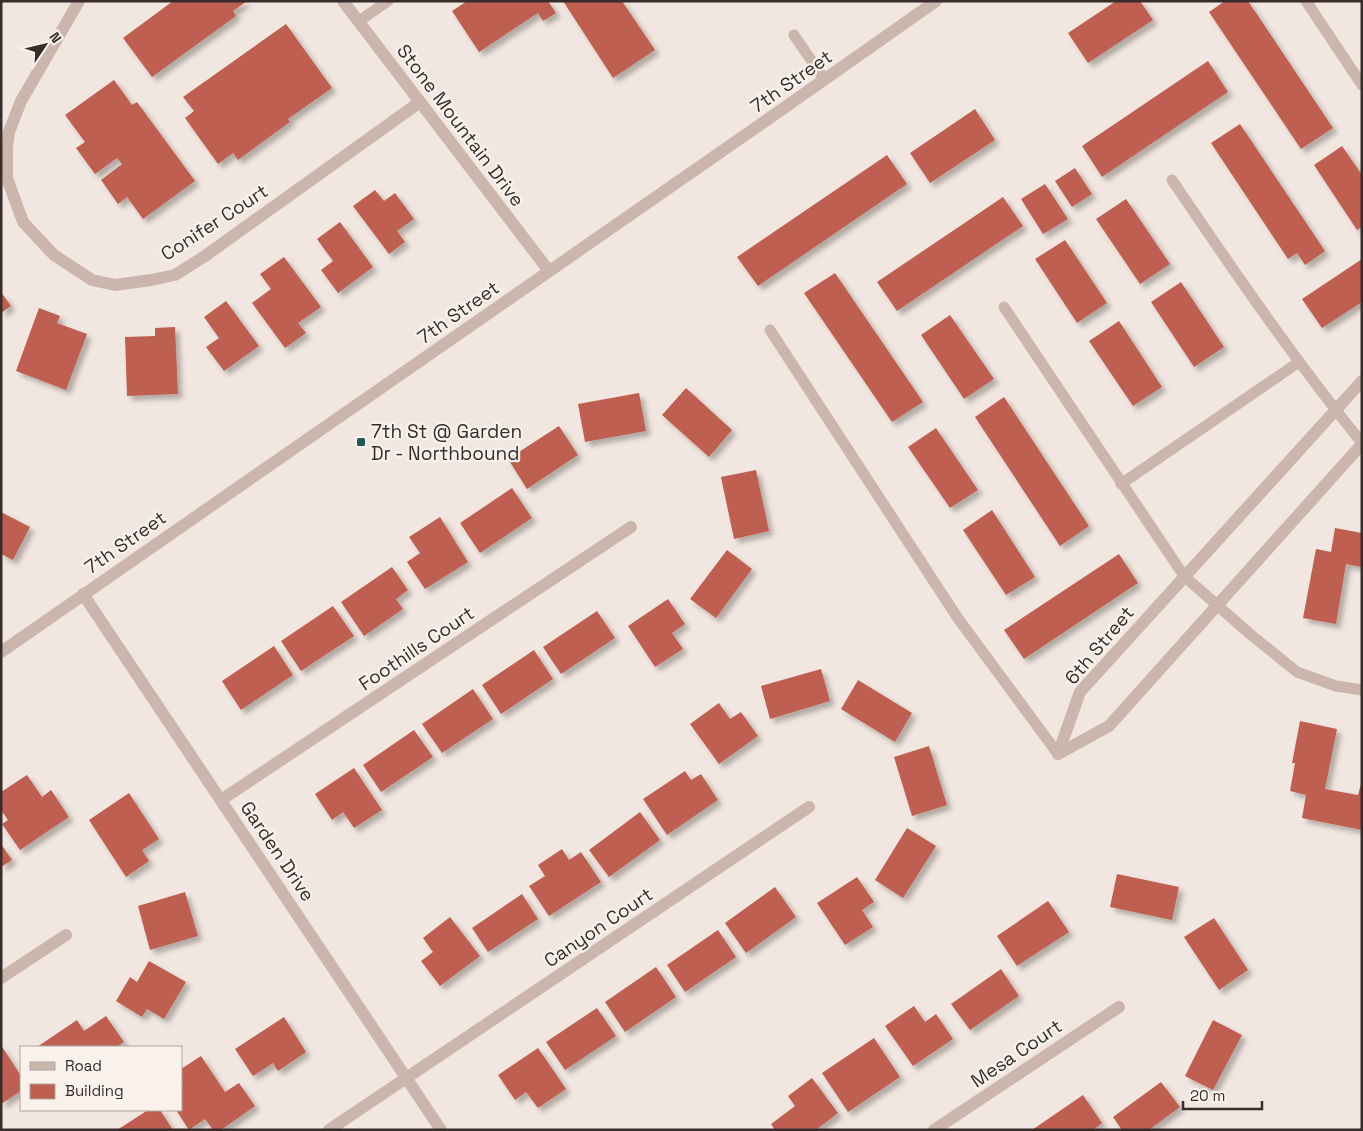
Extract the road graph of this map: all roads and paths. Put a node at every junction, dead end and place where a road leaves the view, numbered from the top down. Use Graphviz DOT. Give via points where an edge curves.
graph roads {
  1 [pos="79,1"];
  2 [pos="343,1"];
  3 [pos="388,1"];
  4 [pos="936,1"];
  5 [pos="1306,1"];
  6 [pos="358,21"];
  7 [pos="794,35"];
  8 [pos="824,79"];
  9 [pos="1362,85"];
  10 [pos="420,102"];
  11 [pos="1172,180"];
  12 [pos="548,272"];
  13 [pos="1004,307"];
  14 [pos="770,330"];
  15 [pos="1299,362"];
  16 [pos="1362,380"];
  17 [pos="1335,410"];
  18 [pos="1362,443"];
  19 [pos="1121,484"];
  20 [pos="631,527"];
  21 [pos="1184,576"];
  22 [pos="83,594"];
  23 [pos="1217,606"];
  24 [pos="1,652"];
  25 [pos="1362,690"];
  26 [pos="1058,754"];
  27 [pos="221,800"];
  28 [pos="810,807"];
  29 [pos="66,935"];
  30 [pos="1,978"];
  31 [pos="1119,1006"];
  32 [pos="407,1078"];
  33 [pos="329,1130"];
  34 [pos="441,1130"];
  35 [pos="934,1130"];
  1 -- 10 [label="street, Conifer Court" via="22,101 9,132 7,178 23,222 54,256 92,280 115,285 175,275"];
  2 -- 6 [label="street, Stone Mountain Drive"];
  3 -- 6 [label="lane"];
  4 -- 8 [label="street, 7th Street"];
  5 -- 9 [label="lane"];
  6 -- 10 [label="street, Stone Mountain Drive"];
  7 -- 8 [label="lane"];
  8 -- 12 [label="street, 7th Street"];
  10 -- 12 [label="street, Stone Mountain Drive"];
  11 -- 15 [label="lane"];
  12 -- 22 [label="street, 7th Street"];
  13 -- 19 [label="lane"];
  14 -- 26 [label="lane" via="957,617"];
  15 -- 17 [label="lane"];
  15 -- 19 [label="lane"];
  16 -- 17 [label="street, 6th Street"];
  17 -- 18 [label="lane"];
  17 -- 21 [label="street, 6th Street"];
  18 -- 23 [label="street"];
  19 -- 21 [label="lane"];
  20 -- 27 [label="street, Foothills Court"];
  21 -- 23 [label="lane"];
  21 -- 26 [label="street, 6th Street" via="1080,692"];
  22 -- 24 [label="street, 7th Street"];
  22 -- 27 [label="street, Garden Drive"];
  23 -- 25 [label="lane" via="1297,672 1336,686"];
  23 -- 26 [label="street" via="1109,726"];
  27 -- 32 [label="street, Garden Drive"];
  28 -- 32 [label="street, Canyon Court"];
  29 -- 30 [label="street"];
  31 -- 35 [label="street, Mesa Court"];
  32 -- 33 [label="street, Canyon Court"];
  32 -- 34 [label="street, Garden Drive"];
}
